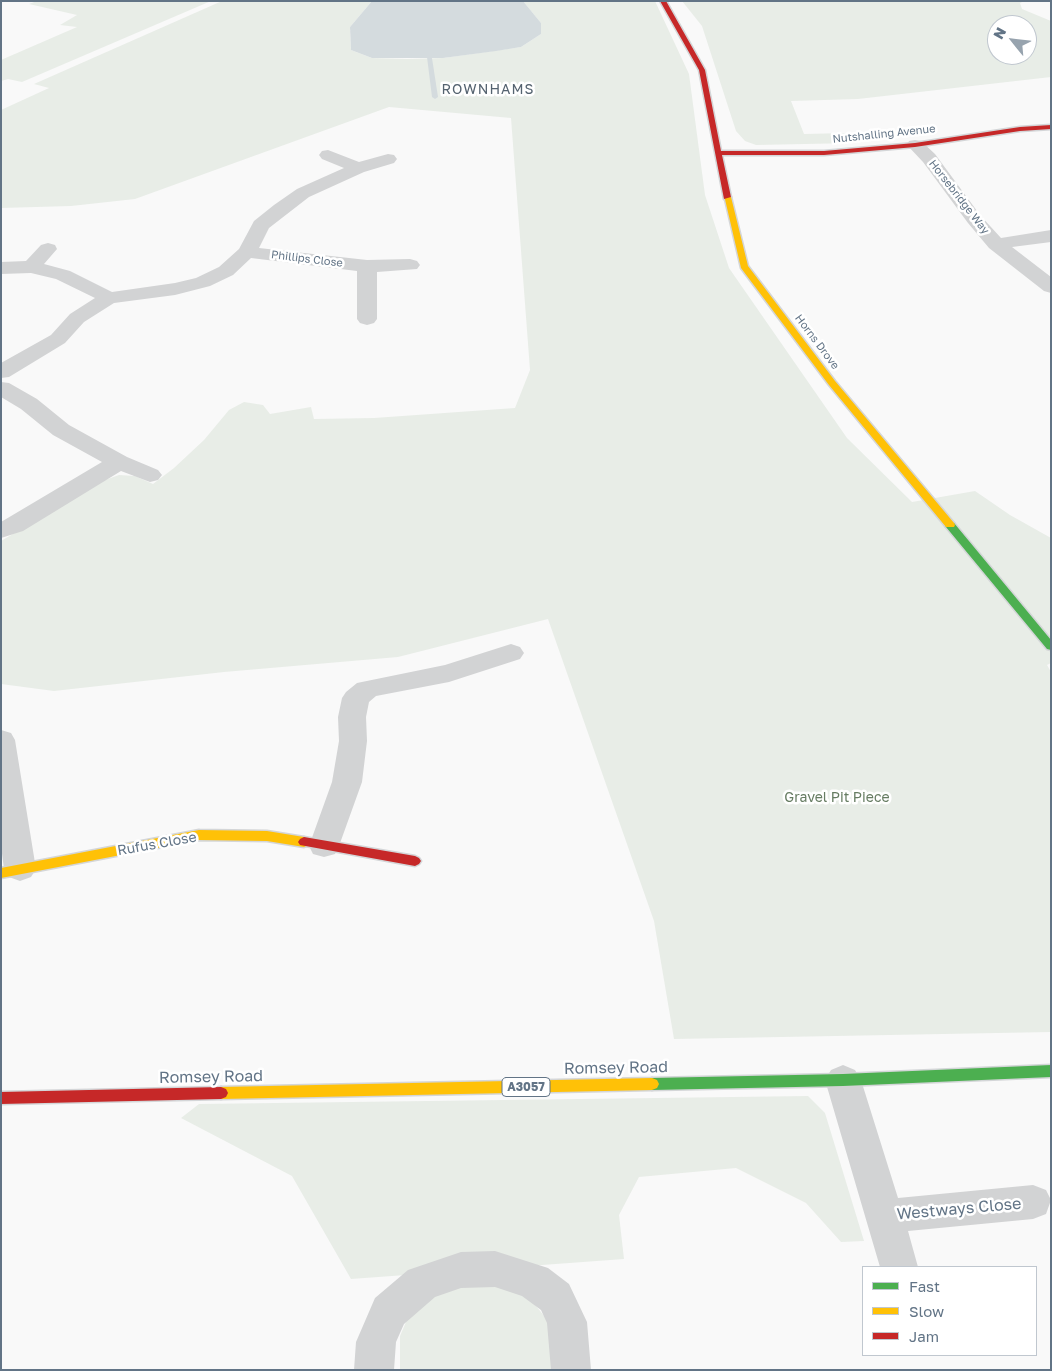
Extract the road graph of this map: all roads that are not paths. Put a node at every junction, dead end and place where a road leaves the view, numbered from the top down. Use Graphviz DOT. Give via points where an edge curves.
graph roads {
  1 [pos="663,1"];
  2 [pos="1051,127"];
  3 [pos="915,145"];
  4 [pos="719,153"];
  5 [pos="328,155"];
  6 [pos="388,159"];
  7 [pos="358,168"];
  8 [pos="1051,236"];
  9 [pos="996,244"];
  10 [pos="48,249"];
  11 [pos="247,252"];
  12 [pos="410,265"];
  13 [pos="367,266"];
  14 [pos="31,267"];
  15 [pos="1,268"];
  16 [pos="1051,287"];
  17 [pos="109,298"];
  18 [pos="367,319"];
  19 [pos="1,372"];
  20 [pos="1,388"];
  21 [pos="119,462"];
  22 [pos="150,475"];
  23 [pos="1,531"];
  24 [pos="1051,647"];
  25 [pos="511,653"];
  26 [pos="1,740"];
  27 [pos="324,846"];
  28 [pos="414,861"];
  29 [pos="11,871"];
  30 [pos="1051,1071"];
  31 [pos="843,1080"];
  32 [pos="1,1098"];
  33 [pos="1033,1202"];
  34 [pos="885,1216"];
  35 [pos="899,1266"];
  36 [pos="374,1370"];
  37 [pos="572,1370"];
  1 -- 4 [label="street, Horns Drove" via="702,70"];
  2 -- 3 [label="street, Nutshalling Avenue"];
  3 -- 4 [label="street, Nutshalling Avenue" via="824,153"];
  3 -- 9 [label="street, Horsebridge Way" via="929,158"];
  4 -- 24 [label="street, Horns Drove" via="744,266 832,382"];
  5 -- 7 [label="street"];
  6 -- 7 [label="street"];
  7 -- 11 [label="street" via="303,193 280,209 261,225"];
  8 -- 9 [label="street"];
  9 -- 16 [label="street, Horsebridge Way"];
  10 -- 14 [label="street"];
  11 -- 13 [label="street, Phillips Close"];
  11 -- 17 [label="street" via="226,271 203,282"];
  12 -- 13 [label="street, Phillips Close"];
  13 -- 18 [label="street"];
  14 -- 15 [label="street"];
  14 -- 17 [label="street" via="63,275"];
  17 -- 19 [label="street" via="77,318 58,339"];
  20 -- 21 [label="street" via="29,404 61,430"];
  21 -- 22 [label="street"];
  21 -- 23 [label="street"];
  25 -- 27 [label="street" via="449,673 367,689 356,698 347,782"];
  26 -- 29 [label="street, Rufus Close" via="13,813"];
  27 -- 28 [label="street, Rufus Close"];
  27 -- 29 [label="street, Rufus Close" via="267,836 199,835"];
  30 -- 31 [label="street, Romsey Road / A3057"];
  31 -- 32 [label="street, Romsey Road / A3057"];
  31 -- 34 [label="street, Westways Close"];
  33 -- 34 [label="street, Westways Close"];
  34 -- 35 [label="street, Westways Close"];
  36 -- 37 [label="street" via="376,1342 390,1310 422,1282 461,1270 496,1269 534,1281 554,1297 566,1322"];
}
